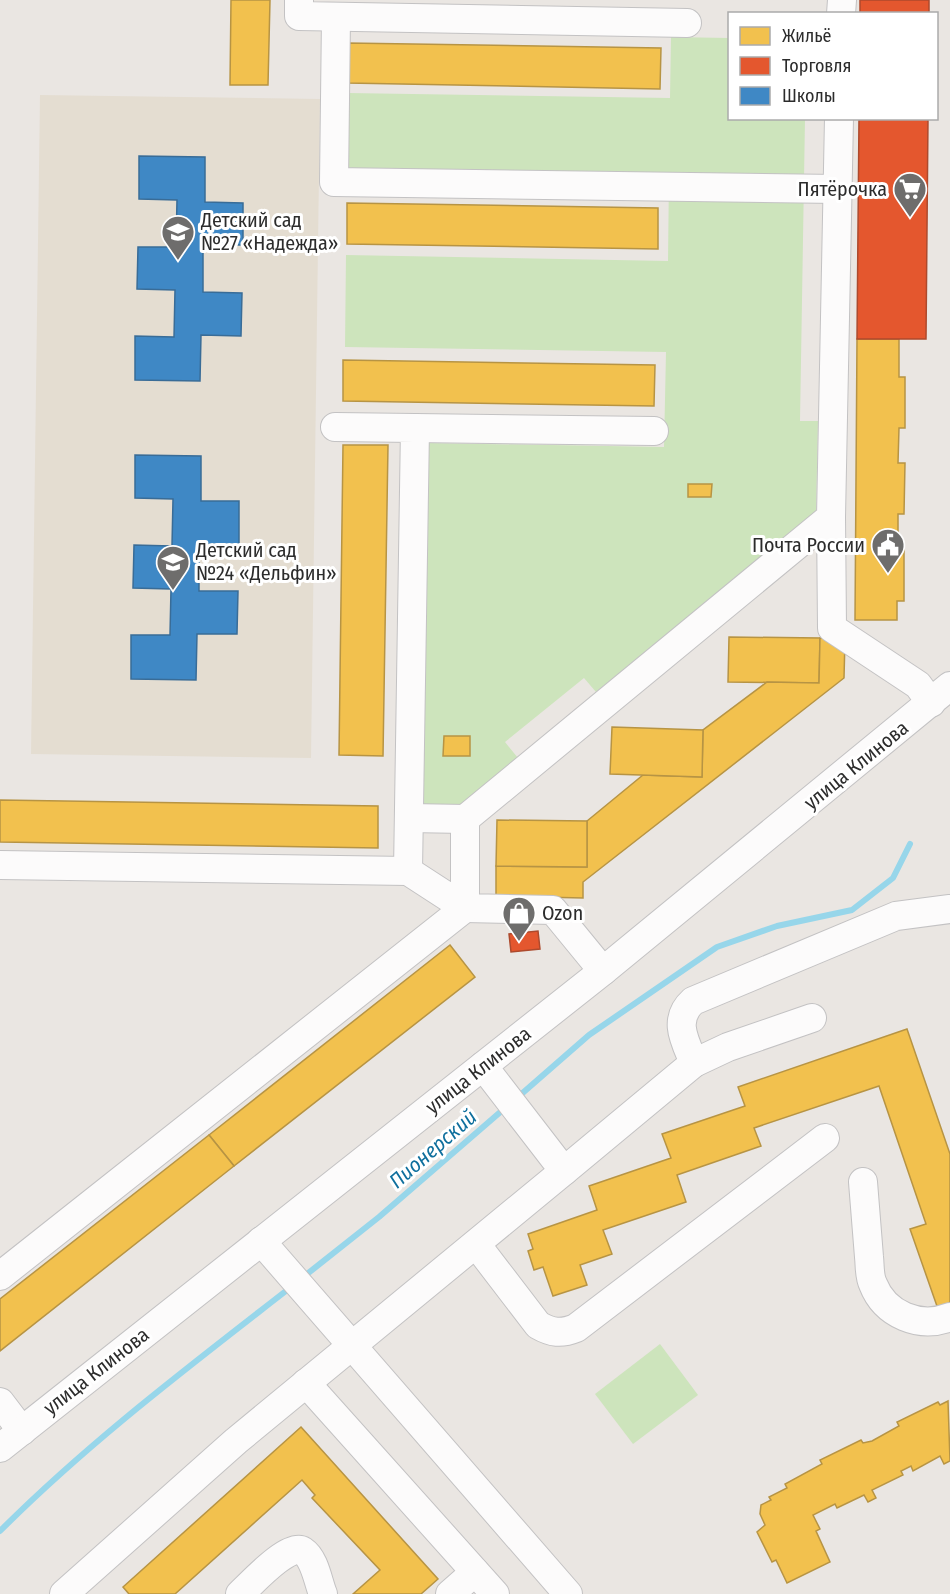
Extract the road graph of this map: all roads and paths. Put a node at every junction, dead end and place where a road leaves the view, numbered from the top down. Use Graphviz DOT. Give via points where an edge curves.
graph roads {
  1 [pos="299,0"];
  2 [pos="336,17"];
  3 [pos="687,23"];
  4 [pos="839,120"];
  5 [pos="838,189"];
  6 [pos="335,427"];
  7 [pos="415,428"];
  8 [pos="654,431"];
  9 [pos="831,517"];
  10 [pos="941,695"];
  11 [pos="409,818"];
  12 [pos="465,819"];
  13 [pos="0,865"];
  14 [pos="408,871"];
  15 [pos="465,908"];
  16 [pos="950,909"];
  17 [pos="603,972"];
  18 [pos="812,1018"];
  19 [pos="694,1063"];
  20 [pos="483,1066"];
  21 [pos="825,1138"];
  22 [pos="564,1171"];
  23 [pos="862,1182"];
  24 [pos="261,1241"];
  25 [pos="476,1244"];
  26 [pos="0,1276"];
  27 [pos="950,1317"];
  28 [pos="352,1346"];
  29 [pos="306,1383"];
  30 [pos="0,1402"];
  31 [pos="11,1439"];
  32 [pos="475,1572"];
  33 [pos="66,1593"];
  34 [pos="240,1594"];
  35 [pos="323,1594"];
  36 [pos="450,1594"];
  37 [pos="495,1594"];
  38 [pos="567,1594"];
  1 -- 2 [label="street" via="298,16"];
  2 -- 3 [label="street"];
  2 -- 5 [label="street" via="334,182"];
  4 -- 5 [label="street"];
  5 -- 9 [label="street"];
  6 -- 7 [label="street"];
  7 -- 8 [label="street"];
  7 -- 11 [label="street"];
  9 -- 10 [label="street" via="832,628 918,685"];
  9 -- 12 [label="street"];
  10 -- 17 [label="street, улица Клинова"];
  11 -- 12 [label="street"];
  11 -- 14 [label="street"];
  12 -- 15 [label="street"];
  13 -- 14 [label="street"];
  14 -- 15 [label="street"];
  15 -- 17 [label="street" via="553,910"];
  15 -- 26 [label="street"];
  16 -- 19 [label="street" via="896,916 693,1001 681,1016 681,1031"];
  17 -- 20 [label="street, улица Клинова"];
  18 -- 19 [label="street"];
  19 -- 22 [label="street"];
  20 -- 22 [label="street"];
  20 -- 24 [label="street, улица Клинова"];
  21 -- 25 [label="street" via="576,1328 563,1333 550,1332 538,1325"];
  22 -- 25 [label="street"];
  23 -- 27 [label="street" via="872,1283 881,1299 894,1312 909,1319 928,1322"];
  24 -- 28 [label="street"];
  24 -- 31 [label="street, улица Клинова"];
  25 -- 28 [label="street"];
  28 -- 29 [label="street"];
  28 -- 38 [label="street"];
  29 -- 32 [label="street"];
  29 -- 33 [label="street"];
  30 -- 31 [label="street"];
  32 -- 36 [label="street"];
  32 -- 37 [label="street"];
  34 -- 35 [label="street" via="283,1555 296,1549 308,1557"];
}
